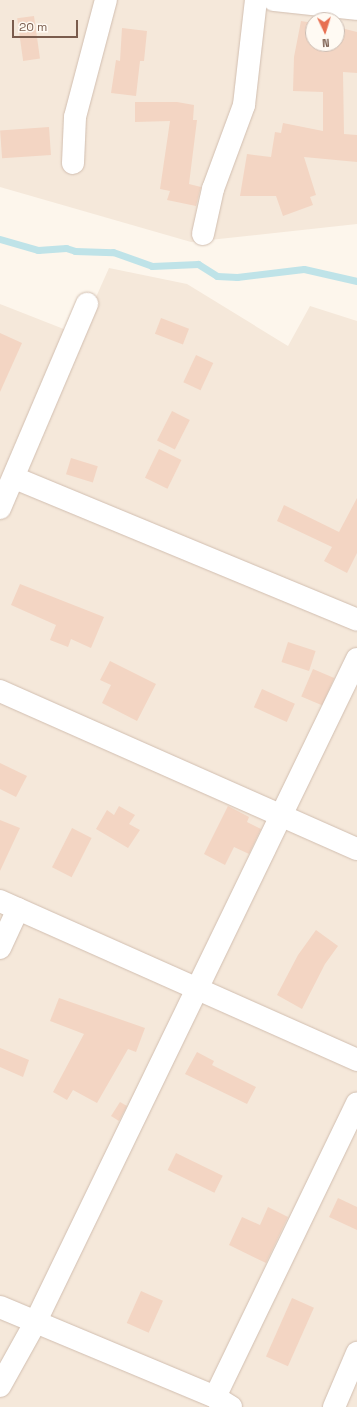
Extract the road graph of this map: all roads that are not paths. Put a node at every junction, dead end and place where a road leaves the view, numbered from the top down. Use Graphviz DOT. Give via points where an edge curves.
graph roads {
  1 [pos="106,0"];
  2 [pos="256,0"];
  3 [pos="274,0"];
  4 [pos="357,9"];
  5 [pos="72,163"];
  6 [pos="203,234"];
  7 [pos="87,304"];
  8 [pos="15,478"];
  9 [pos="0,508"];
  10 [pos="357,620"];
  11 [pos="357,659"];
  12 [pos="0,691"];
  13 [pos="279,816"];
  14 [pos="357,850"];
  15 [pos="9,905"];
  16 [pos="0,948"];
  17 [pos="196,987"];
  18 [pos="357,1060"];
  19 [pos="357,1103"];
  20 [pos="0,1307"];
  21 [pos="35,1323"];
  22 [pos="357,1353"];
  23 [pos="0,1386"];
  24 [pos="223,1402"];
  25 [pos="334,1407"];
  1 -- 5 [label="street" via="75,117"];
  2 -- 6 [label="street" via="244,105 213,189"];
  3 -- 4 [label="street"];
  7 -- 8 [label="street"];
  8 -- 9 [label="street"];
  8 -- 10 [label="street"];
  11 -- 13 [label="street"];
  12 -- 13 [label="street"];
  13 -- 14 [label="street"];
  13 -- 17 [label="street"];
  15 -- 16 [label="street"];
  15 -- 17 [label="street"];
  17 -- 18 [label="street"];
  17 -- 21 [label="street"];
  19 -- 24 [label="street"];
  20 -- 21 [label="street"];
  21 -- 23 [label="street"];
  21 -- 24 [label="street"];
  22 -- 25 [label="street"];
}
